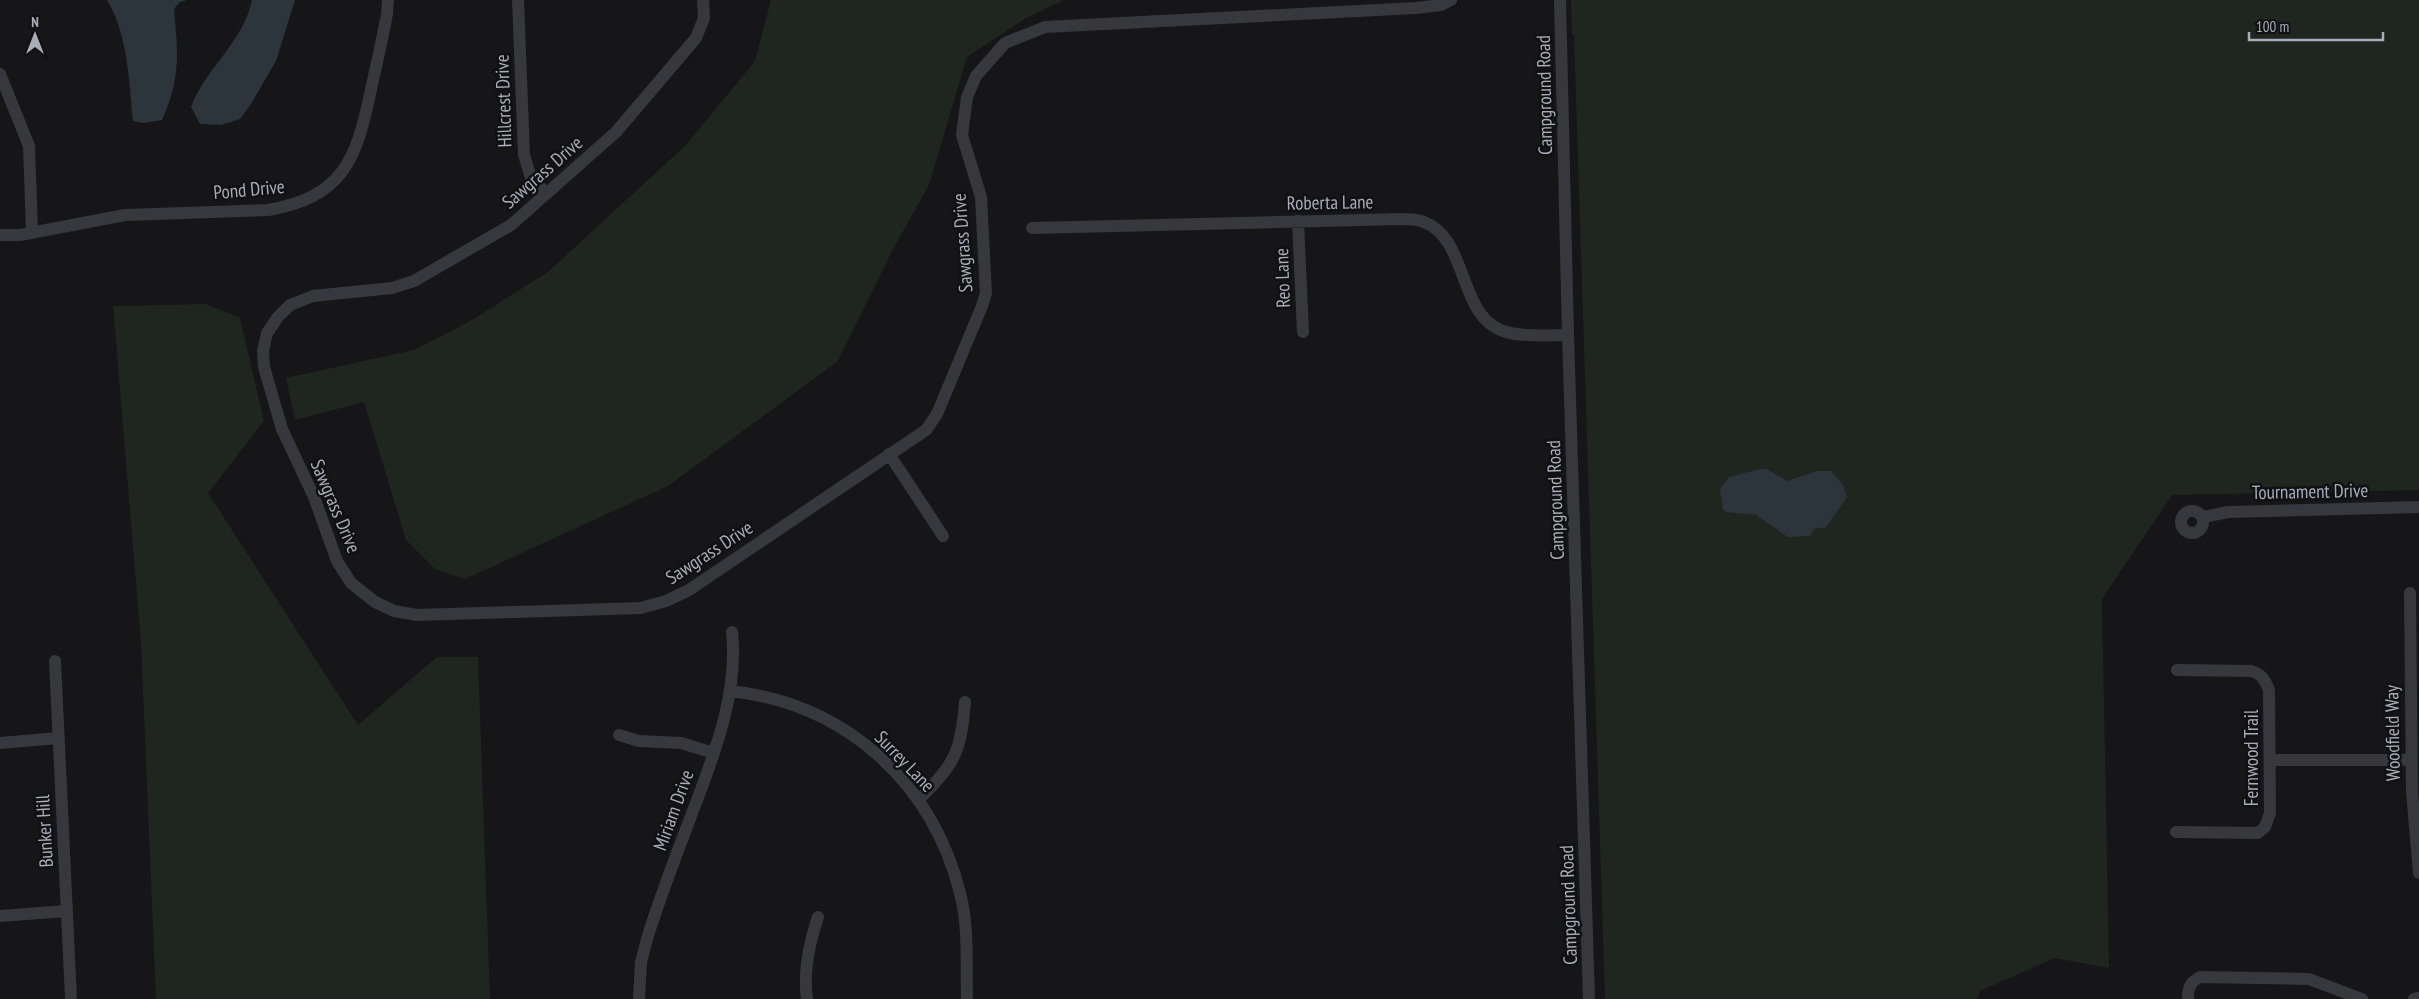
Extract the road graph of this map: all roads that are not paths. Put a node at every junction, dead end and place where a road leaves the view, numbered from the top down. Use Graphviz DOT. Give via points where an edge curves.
graph roads {
  1 [pos="388,0"];
  2 [pos="518,0"];
  3 [pos="703,0"];
  4 [pos="1451,0"];
  5 [pos="1560,0"];
  6 [pos="0,74"];
  7 [pos="546,193"];
  8 [pos="1298,222"];
  9 [pos="1032,228"];
  10 [pos="32,232"];
  11 [pos="0,235"];
  12 [pos="1303,332"];
  13 [pos="1568,335"];
  14 [pos="889,454"];
  15 [pos="2419,507"];
  16 [pos="2203,517"];
  17 [pos="943,536"];
  18 [pos="2410,593"];
  19 [pos="732,632"];
  20 [pos="2415,659"];
  21 [pos="54,661"];
  22 [pos="2177,670"];
  23 [pos="730,691"];
  24 [pos="965,702"];
  25 [pos="619,735"];
  26 [pos="58,738"];
  27 [pos="0,743"];
  28 [pos="714,753"];
  29 [pos="2270,760"];
  30 [pos="2411,760"];
  31 [pos="2415,792"];
  32 [pos="919,799"];
  33 [pos="2176,832"];
  34 [pos="2419,873"];
  35 [pos="66,910"];
  36 [pos="0,916"];
  37 [pos="818,917"];
  38 [pos="2419,998"];
  39 [pos="70,999"];
  40 [pos="639,999"];
  41 [pos="807,999"];
  42 [pos="968,999"];
  43 [pos="1590,999"];
  44 [pos="2188,999"];
  45 [pos="2362,999"];
  46 [pos="2414,999"];
  1 -- 10 [label="street, Pond Drive" via="361,136 341,174 329,187 289,206 268,210 125,215"];
  2 -- 7 [label="street, Hillcrest Drive" via="524,155 531,178"];
  3 -- 7 [label="street, Sawgrass Drive" via="704,18 696,38 616,132"];
  4 -- 14 [label="street, Sawgrass Drive" via="1441,5 1416,8 1045,27 1005,43 976,76 963,115 962,135 982,198 986,292 937,414 926,430"];
  5 -- 13 [label="street, Campground Road"];
  6 -- 10 [label="street" via="29,146"];
  7 -- 14 [label="street, Sawgrass Drive" via="511,225 414,281 392,288 313,296 290,305 267,333 264,368 282,430 314,497 337,561 351,583 375,602 394,611 416,615 641,608 666,601 690,590"];
  8 -- 9 [label="street, Roberta Lane"];
  8 -- 12 [label="street, Reo Lane"];
  8 -- 13 [label="street, Roberta Lane" via="1420,220 1445,238 1471,297 1490,324 1510,333"];
  10 -- 11 [label="street, Pond Drive"];
  13 -- 43 [label="street, Campground Road"];
  14 -- 17 [label="street"];
  15 -- 16 [label="street, Tournament Drive" via="2228,512"];
  18 -- 20 [label="street, Woodfield Way"];
  19 -- 23 [label="street, Miriam Drive"];
  20 -- 30 [label="street, Woodfield Way"];
  21 -- 26 [label="street, Bunker Hill"];
  22 -- 29 [label="street, Fernwood Trail" via="2258,673 2264,678 2270,690"];
  23 -- 28 [label="street, Miriam Drive"];
  23 -- 32 [label="street, Surrey Lane" via="776,699 845,730 872,749"];
  24 -- 32 [label="street" via="963,729 951,766"];
  25 -- 28 [label="street" via="639,741 681,743"];
  26 -- 27 [label="street"];
  26 -- 35 [label="street, Bunker Hill"];
  28 -- 40 [label="street, Miriam Drive" via="647,939 641,962"];
  29 -- 30 [label="street"];
  29 -- 33 [label="street, Fernwood Trail" via="2270,813 2265,828 2249,834"];
  30 -- 31 [label="street, Woodfield Way"];
  31 -- 34 [label="street, Woodfield Way"];
  32 -- 42 [label="street, Surrey Lane" via="961,894"];
  35 -- 36 [label="street"];
  35 -- 39 [label="street, Bunker Hill"];
  37 -- 41 [label="street" via="810,941 805,980"];
  38 -- 46 [label="street"];
  44 -- 45 [label="street" via="2192,980 2200,977 2309,979"];
}
